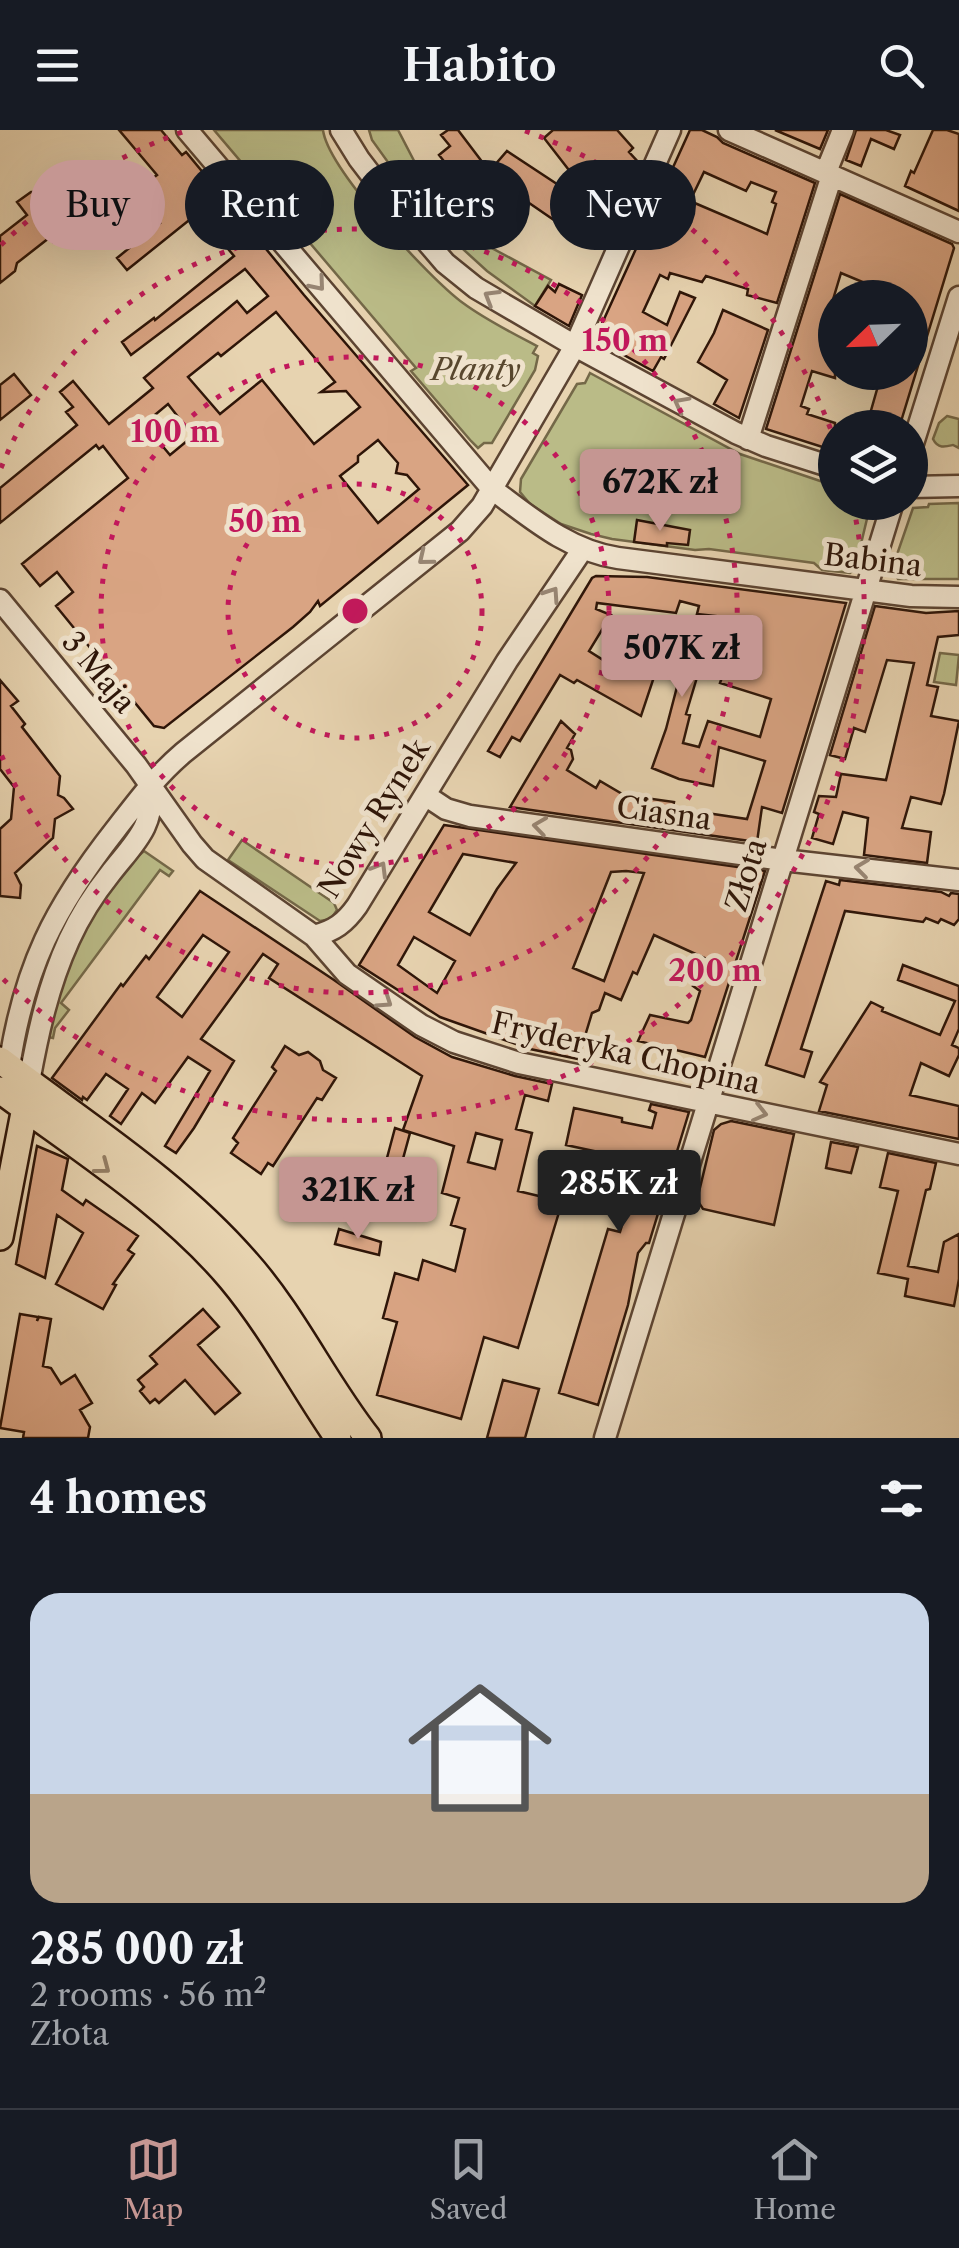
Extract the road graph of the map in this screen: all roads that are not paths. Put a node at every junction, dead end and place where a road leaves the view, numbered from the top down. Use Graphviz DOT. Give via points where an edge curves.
graph roads {
  1 [pos="187,130"];
  2 [pos="340,130"];
  3 [pos="670,130"];
  4 [pos="729,130"];
  5 [pos="843,130"];
  6 [pos="829,174"];
  7 [pos="959,232"];
  8 [pos="959,296"];
  9 [pos="576,346"];
  10 [pos="923,410"];
  11 [pos="748,439"];
  12 [pos="818,462"];
  13 [pos="959,486"];
  14 [pos="928,487"];
  15 [pos="492,489"];
  16 [pos="887,520"];
  17 [pos="582,550"];
  18 [pos="865,590"];
  19 [pos="959,597"];
  20 [pos="0,600"];
  21 [pos="151,783"];
  22 [pos="424,795"];
  23 [pos="186,835"];
  24 [pos="142,836"];
  25 [pos="782,860"];
  26 [pos="959,880"];
  27 [pos="314,936"];
  28 [pos="22,1000"];
  29 [pos="0,1017"];
  30 [pos="10,1088"];
  31 [pos="708,1101"];
  32 [pos="959,1154"];
  33 [pos="0,1237"];
  34 [pos="338,1438"];
  35 [pos="368,1438"];
  36 [pos="605,1438"];
  1 -- 15 [label="street, Babina, one-way"];
  9 -- 2 [label="street, one-way" via="492,299 446,263"];
  3 -- 9 [label="street"];
  4 -- 6 [label="street"];
  5 -- 6 [label="street"];
  6 -- 7 [label="street"];
  6 -- 11 [label="street"];
  8 -- 10 [label="street"];
  11 -- 9 [label="street, one-way"];
  9 -- 15 [label="street"];
  11 -- 12 [label="street"];
  13 -- 14 [label="street"];
  15 -- 17 [label="street, Babina"];
  15 -- 21 [label="street, one-way" via="460,531"];
  16 -- 18 [label="street, Złota"];
  17 -- 18 [label="street, Babina"];
  22 -- 17 [label="street, Nowy Rynek, one-way"];
  18 -- 19 [label="street, Babina"];
  18 -- 25 [label="street, Złota"];
  20 -- 21 [label="street, 3 Maja"];
  21 -- 23 [label="street, Nowy Rynek"];
  21 -- 24 [label="street"];
  21 -- 28 [label="street" via="63,902"];
  25 -- 22 [label="street, Ciasna, one-way" via="470,816"];
  27 -- 22 [label="street, Nowy Rynek, one-way" via="350,916"];
  23 -- 24 [label="street"];
  23 -- 27 [label="street, Nowy Rynek" via="213,866"];
  24 -- 30 [label="street" via="94,895 66,947"];
  26 -- 25 [label="street, Ciasna, one-way"];
  25 -- 31 [label="street, Złota"];
  27 -- 31 [label="street, Fryderyka Chopina, one-way" via="358,983 454,1042 520,1063"];
  28 -- 29 [label="street"];
  28 -- 30 [label="street"];
  30 -- 33 [label="main road"];
  30 -- 34 [label="main road, one-way" via="216,1262"];
  30 -- 35 [label="main road" via="165,1184 232,1246 284,1310"];
  31 -- 32 [label="street, Fryderyka Chopina, one-way"];
  31 -- 36 [label="street, Złota"];
}
